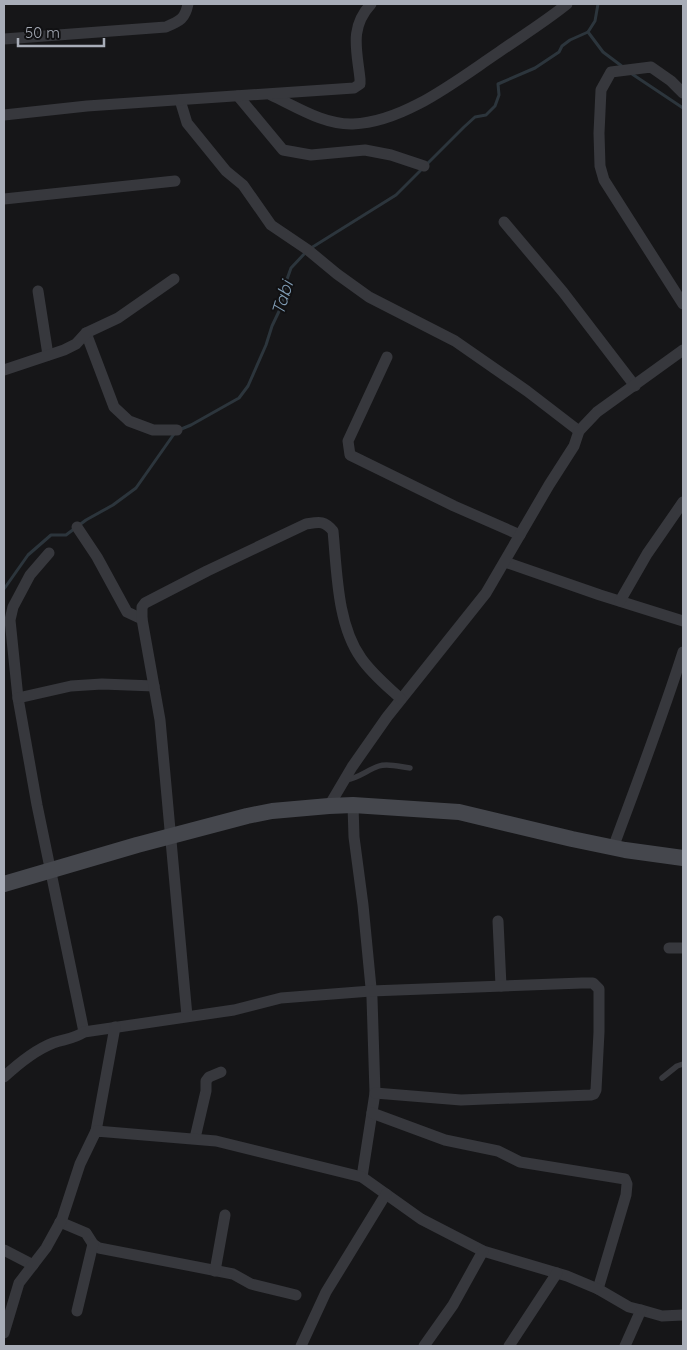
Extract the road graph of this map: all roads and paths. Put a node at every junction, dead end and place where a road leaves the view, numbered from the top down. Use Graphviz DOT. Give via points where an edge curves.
graph roads {
  1 [pos="188,4"];
  2 [pos="371,4"];
  3 [pos="567,4"];
  4 [pos="4,39"];
  5 [pos="683,93"];
  6 [pos="270,94"];
  7 [pos="238,96"];
  8 [pos="180,100"];
  9 [pos="4,115"];
  10 [pos="424,166"];
  11 [pos="175,181"];
  12 [pos="4,199"];
  13 [pos="504,222"];
  14 [pos="174,279"];
  15 [pos="38,291"];
  16 [pos="683,304"];
  17 [pos="86,333"];
  18 [pos="683,350"];
  19 [pos="48,355"];
  20 [pos="387,357"];
  21 [pos="4,370"];
  22 [pos="635,386"];
  23 [pos="177,430"];
  24 [pos="579,431"];
  25 [pos="683,502"];
  26 [pos="77,527"];
  27 [pos="520,535"];
  28 [pos="49,553"];
  29 [pos="506,562"];
  30 [pos="620,602"];
  31 [pos="142,619"];
  32 [pos="683,621"];
  33 [pos="683,652"];
  34 [pos="154,686"];
  35 [pos="18,698"];
  36 [pos="401,699"];
  37 [pos="410,768"];
  38 [pos="344,780"];
  39 [pos="353,805"];
  40 [pos="329,806"];
  41 [pos="170,836"];
  42 [pos="614,848"];
  43 [pos="683,858"];
  44 [pos="51,869"];
  45 [pos="4,884"];
  46 [pos="498,921"];
  47 [pos="669,948"];
  48 [pos="683,948"];
  49 [pos="501,986"];
  50 [pos="371,992"];
  51 [pos="187,1016"];
  52 [pos="115,1027"];
  53 [pos="84,1032"];
  54 [pos="683,1064"];
  55 [pos="222,1072"];
  56 [pos="4,1077"];
  57 [pos="662,1078"];
  58 [pos="375,1093"];
  59 [pos="372,1113"];
  60 [pos="96,1131"];
  61 [pos="195,1138"];
  62 [pos="362,1177"];
  63 [pos="386,1194"];
  64 [pos="225,1215"];
  65 [pos="60,1222"];
  66 [pos="93,1244"];
  67 [pos="4,1250"];
  68 [pos="483,1251"];
  69 [pos="34,1264"];
  70 [pos="215,1271"];
  71 [pos="556,1273"];
  72 [pos="598,1289"];
  73 [pos="296,1295"];
  74 [pos="641,1310"];
  75 [pos="77,1311"];
  76 [pos="683,1315"];
  77 [pos="4,1333"];
  78 [pos="301,1346"];
  79 [pos="424,1346"];
  80 [pos="509,1346"];
  81 [pos="625,1346"];
  1 -- 4 [label="street" via="186,15 166,26"];
  2 -- 6 [label="street" via="357,26 358,86"];
  3 -- 6 [label="street" via="440,91 383,119 353,124 326,121"];
  5 -- 16 [label="street" via="651,67 610,72 600,90 599,133 604,180"];
  6 -- 7 [label="street"];
  7 -- 8 [label="street"];
  7 -- 10 [label="street" via="283,150 311,155 365,150"];
  8 -- 9 [label="street"];
  8 -- 24 [label="street" via="187,123 226,171 243,185 271,225 369,297 455,341"];
  11 -- 12 [label="street"];
  13 -- 22 [label="street"];
  14 -- 17 [label="street" via="118,318"];
  15 -- 19 [label="street"];
  17 -- 19 [label="street" via="76,344"];
  17 -- 23 [label="street" via="114,407 129,421 153,430"];
  18 -- 22 [label="street"];
  19 -- 21 [label="street"];
  20 -- 27 [label="street" via="348,441 350,455"];
  22 -- 24 [label="street" via="597,412"];
  24 -- 27 [label="street" via="574,446"];
  25 -- 30 [label="street" via="647,554"];
  26 -- 31 [label="street" via="127,612"];
  27 -- 29 [label="street"];
  28 -- 35 [label="street" via="30,575 13,607 10,620"];
  29 -- 30 [label="street"];
  29 -- 36 [label="street" via="486,593"];
  30 -- 32 [label="street"];
  31 -- 34 [label="street"];
  31 -- 36 [label="street" via="145,603 207,571 306,524 328,524 334,531 341,607 347,629 359,656 372,673"];
  33 -- 42 [label="street"];
  34 -- 35 [label="street" via="71,686"];
  34 -- 41 [label="street"];
  35 -- 44 [label="street"];
  36 -- 38 [label="street"];
  37 -- 38 [label="lane" via="379,766 356,778"];
  38 -- 40 [label="street"];
  39 -- 40 [label="street"];
  39 -- 42 [label="street" via="459,812"];
  39 -- 50 [label="street"];
  40 -- 41 [label="street" via="272,811"];
  41 -- 44 [label="street"];
  41 -- 51 [label="street"];
  42 -- 43 [label="street"];
  44 -- 45 [label="street"];
  44 -- 53 [label="street"];
  46 -- 49 [label="street"];
  47 -- 48 [label="street"];
  49 -- 50 [label="street"];
  49 -- 58 [label="street" via="596,985 599,989 599,1032 594,1094 461,1100"];
  50 -- 51 [label="street" via="281,998 234,1010"];
  50 -- 58 [label="street"];
  51 -- 52 [label="street"];
  52 -- 53 [label="street"];
  52 -- 60 [label="street"];
  53 -- 56 [label="street" via="35,1052"];
  54 -- 57 [label="lane"];
  55 -- 61 [label="street" via="209,1077 206,1082"];
  58 -- 59 [label="street"];
  59 -- 62 [label="street"];
  59 -- 72 [label="street" via="446,1140 498,1151 520,1162 625,1179 626,1195"];
  60 -- 61 [label="street"];
  60 -- 65 [label="street" via="80,1164"];
  61 -- 62 [label="street"];
  62 -- 63 [label="street"];
  63 -- 68 [label="street" via="421,1219"];
  63 -- 78 [label="street" via="326,1292"];
  64 -- 70 [label="street"];
  65 -- 66 [label="street" via="86,1233"];
  65 -- 69 [label="street"];
  66 -- 70 [label="street" via="99,1248"];
  66 -- 75 [label="street"];
  67 -- 69 [label="street"];
  68 -- 71 [label="street"];
  68 -- 79 [label="street" via="453,1306"];
  69 -- 77 [label="street" via="19,1284"];
  70 -- 73 [label="street"];
  71 -- 72 [label="street"];
  71 -- 80 [label="street"];
  72 -- 74 [label="street"];
  74 -- 76 [label="street" via="662,1316"];
  74 -- 81 [label="street"];
}
